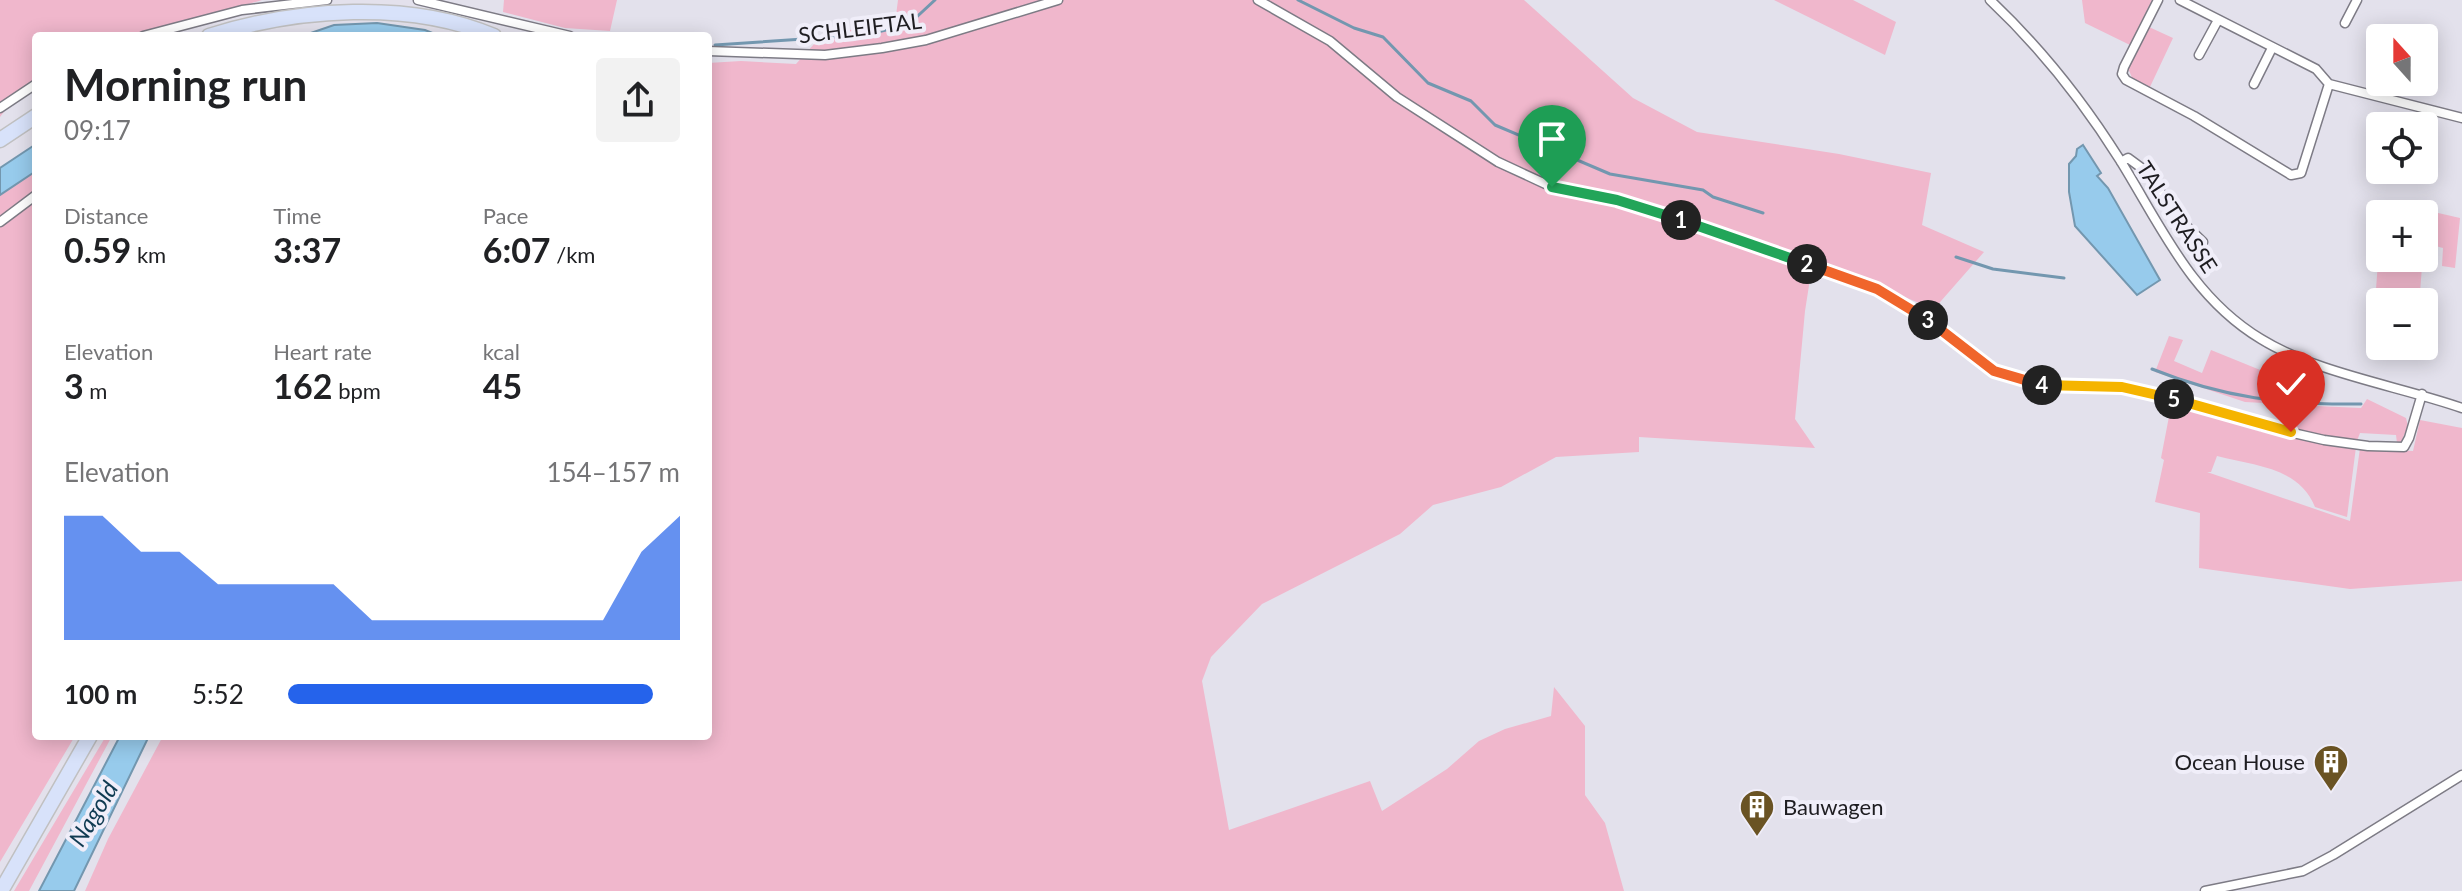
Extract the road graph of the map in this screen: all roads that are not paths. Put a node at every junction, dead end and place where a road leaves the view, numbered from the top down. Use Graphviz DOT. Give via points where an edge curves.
graph roads {
  1 [pos="327,0"];
  2 [pos="418,0"];
  3 [pos="1058,0"];
  4 [pos="1258,0"];
  5 [pos="1990,0"];
  6 [pos="2158,0"];
  7 [pos="2180,0"];
  8 [pos="2357,0"];
  9 [pos="2218,20"];
  10 [pos="2345,23"];
  11 [pos="158,32"];
  12 [pos="223,32"];
  13 [pos="486,32"];
  14 [pos="553,32"];
  15 [pos="2272,48"];
  16 [pos="712,52"];
  17 [pos="2199,55"];
  18 [pos="2254,84"];
  19 [pos="2329,84"];
  20 [pos="32,87"];
  21 [pos="0,108"];
  22 [pos="2462,118"];
  23 [pos="32,119"];
  24 [pos="0,140"];
  25 [pos="2121,162"];
  26 [pos="32,198"];
  27 [pos="0,222"];
  28 [pos="2203,242"];
  29 [pos="2422,394"];
  30 [pos="2462,408"];
  31 [pos="88,740"];
  32 [pos="2462,775"];
  33 [pos="1,891"];
  34 [pos="2205,891"];
  1 -- 11 [label="street" via="242,10"];
  2 -- 14 [label="street"];
  3 -- 16 [label="street, SCHLEIFTAL" via="882,48 825,55"];
  4 -- 29 [label="street" via="1330,41 1397,97 1498,162 1552,187 1639,206 1877,289 2001,375 2040,385 2122,387 2262,426 2368,446 2404,447"];
  5 -- 25 [label="street, TALSTRASSE" via="2066,82"];
  6 -- 19 [label="street" via="2124,67 2126,80 2296,176"];
  7 -- 9 [label="street"];
  8 -- 10 [label="street"];
  9 -- 15 [label="street"];
  9 -- 17 [label="street"];
  12 -- 13 [label="main road" via="302,13 391,6 444,14"];
  15 -- 18 [label="street"];
  15 -- 19 [label="street" via="2316,69"];
  19 -- 22 [label="street"];
  20 -- 21 [label="street"];
  23 -- 24 [label="main road"];
  25 -- 28 [label="street, TALSTRASSE" via="2128,158 2147,172 2177,217"];
  25 -- 29 [label="street, TALSTRASSE" via="2193,280 2260,339 2303,360"];
  26 -- 27 [label="street"];
  29 -- 30 [label="street, TALSTRASSE"];
  31 -- 33 [label="main road"];
  32 -- 34 [label="street" via="2303,871"];
}
